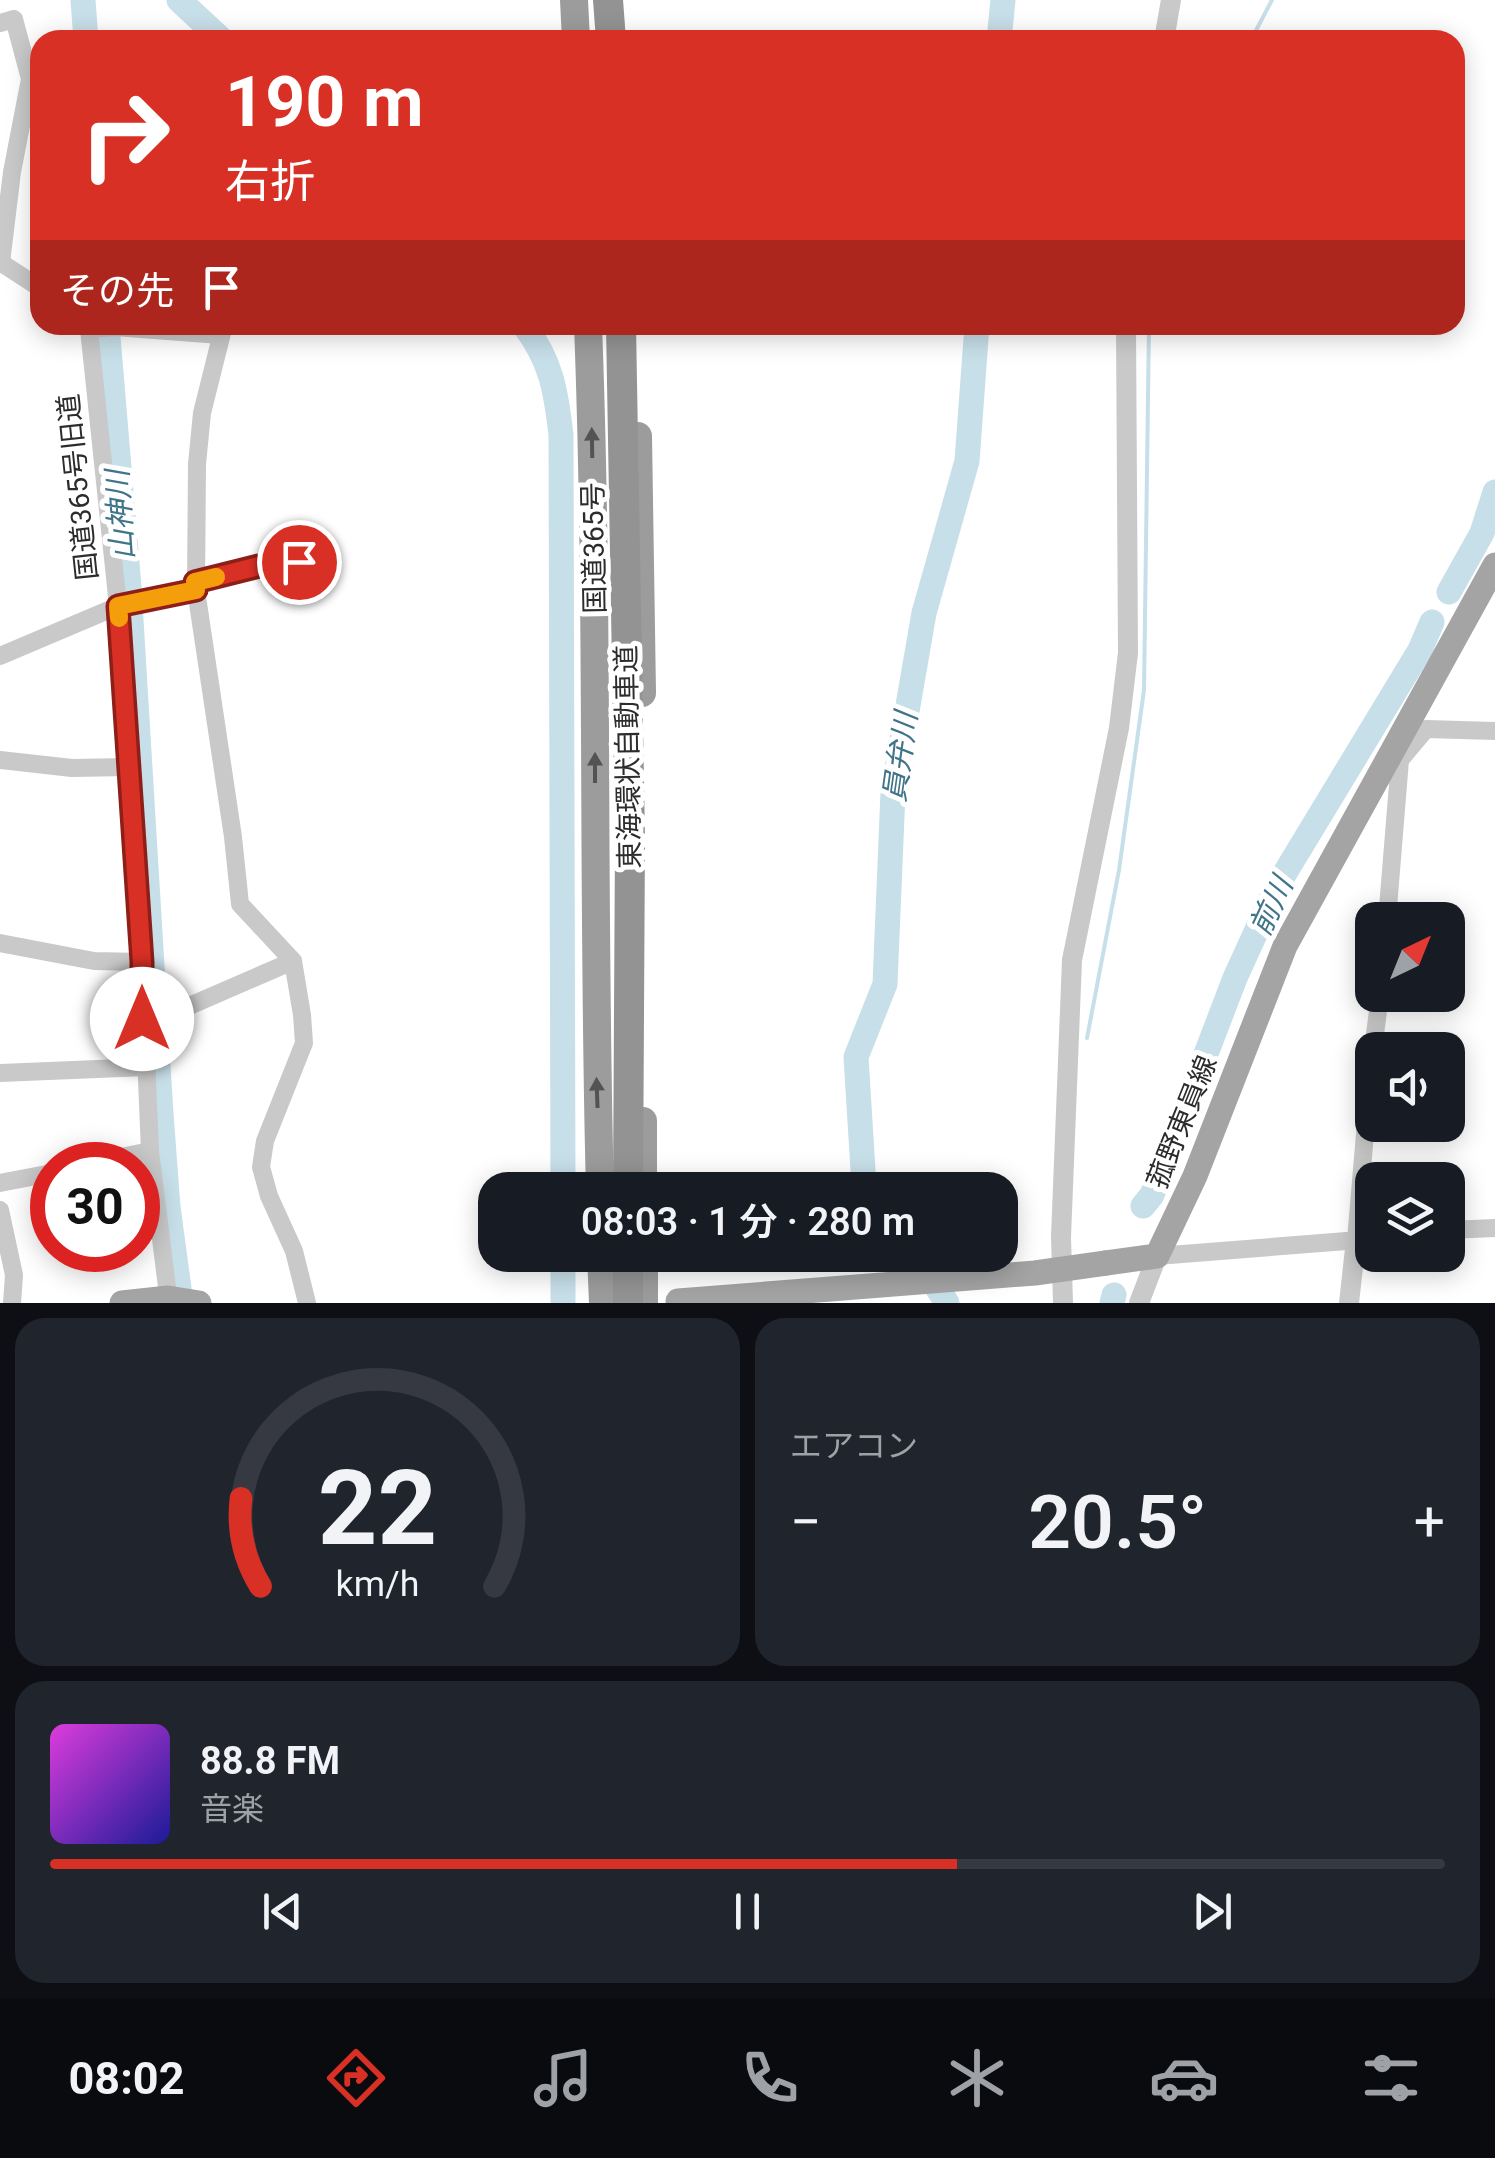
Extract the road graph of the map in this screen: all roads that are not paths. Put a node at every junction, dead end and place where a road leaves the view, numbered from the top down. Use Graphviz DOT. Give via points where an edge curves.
graph roads {
  1 [pos="574,0"];
  2 [pos="608,0"];
  3 [pos="621,0"];
  4 [pos="1172,0"];
  5 [pos="0,23"];
  6 [pos="576,30"];
  7 [pos="610,30"];
  8 [pos="623,30"];
  9 [pos="1166,30"];
  10 [pos="0,262"];
  11 [pos="30,282"];
  12 [pos="98,335"];
  13 [pos="221,335"];
  14 [pos="588,335"];
  15 [pos="621,335"];
  16 [pos="635,335"];
  17 [pos="1126,335"];
  18 [pos="1495,565"];
  19 [pos="303,583"];
  20 [pos="195,586"];
  21 [pos="126,604"];
  22 [pos="0,656"];
  23 [pos="1495,731"];
  24 [pos="1394,757"];
  25 [pos="0,760"];
  26 [pos="129,767"];
  27 [pos="1387,902"];
  28 [pos="0,943"];
  29 [pos="293,961"];
  30 [pos="142,962"];
  31 [pos="153,1018"];
  32 [pos="146,1067"];
  33 [pos="0,1073"];
  34 [pos="150,1142"];
  35 [pos="599,1172"];
  36 [pos="628,1172"];
  37 [pos="643,1172"];
  38 [pos="30,1177"];
  39 [pos="0,1183"];
  40 [pos="160,1200"];
  41 [pos="0,1210"];
  42 [pos="1495,1228"];
  43 [pos="1465,1229"];
  44 [pos="1355,1240"];
  45 [pos="1157,1256"];
  46 [pos="601,1272"];
  47 [pos="628,1272"];
  48 [pos="644,1272"];
  49 [pos="1356,1272"];
  50 [pos="180,1301"];
  51 [pos="667,1302"];
  52 [pos="12,1303"];
  53 [pos="122,1303"];
  54 [pos="306,1303"];
  55 [pos="602,1303"];
  56 [pos="628,1303"];
  57 [pos="644,1303"];
  58 [pos="1063,1303"];
  59 [pos="1139,1303"];
  60 [pos="1349,1303"];
  1 -- 6 [label="highway"];
  2 -- 7 [label="highway"];
  3 -- 8 [label="highway"];
  4 -- 9 [label="street"];
  5 -- 10 [label="street" via="14,19 30,79"];
  10 -- 11 [label="street"];
  12 -- 21 [label="street, 国道365号旧道"];
  13 -- 20 [label="street" via="202,413"];
  35 -- 14 [label="highway, 国道365号, one-way"];
  15 -- 36 [label="highway, 東海環状自動車道"];
  16 -- 37 [label="highway, 国道365号"];
  17 -- 58 [label="street" via="1128,653 1072,960"];
  18 -- 24 [label="main road, 菰野東員線"];
  19 -- 20 [label="street" via="305,564 299,562 259,566"];
  20 -- 21 [label="street"];
  20 -- 29 [label="street" via="240,904"];
  21 -- 22 [label="street"];
  21 -- 26 [label="street, 国道365号旧道"];
  23 -- 24 [label="street" via="1426,729"];
  24 -- 27 [label="street"];
  24 -- 45 [label="main road, 菰野東員線" via="1284,946"];
  25 -- 26 [label="street"];
  26 -- 30 [label="street, 国道365号旧道"];
  28 -- 30 [label="street"];
  29 -- 31 [label="street"];
  29 -- 54 [label="street" via="304,1043 265,1140 261,1167"];
  30 -- 31 [label="street, 国道365号旧道"];
  31 -- 32 [label="street, 国道365号旧道"];
  32 -- 33 [label="street"];
  32 -- 34 [label="street, 国道365号旧道"];
  38 -- 39 [label="street"];
  40 -- 50 [label="street, 国道365号旧道"];
  41 -- 52 [label="street" via="14,1276"];
  42 -- 43 [label="street"];
  44 -- 45 [label="street"];
  45 -- 51 [label="main road, bridge" via="1036,1273"];
  45 -- 59 [label="street"];
  46 -- 55 [label="highway"];
  47 -- 56 [label="highway"];
  48 -- 57 [label="highway"];
  49 -- 60 [label="street"];
  50 -- 53 [label="main road"];
}
